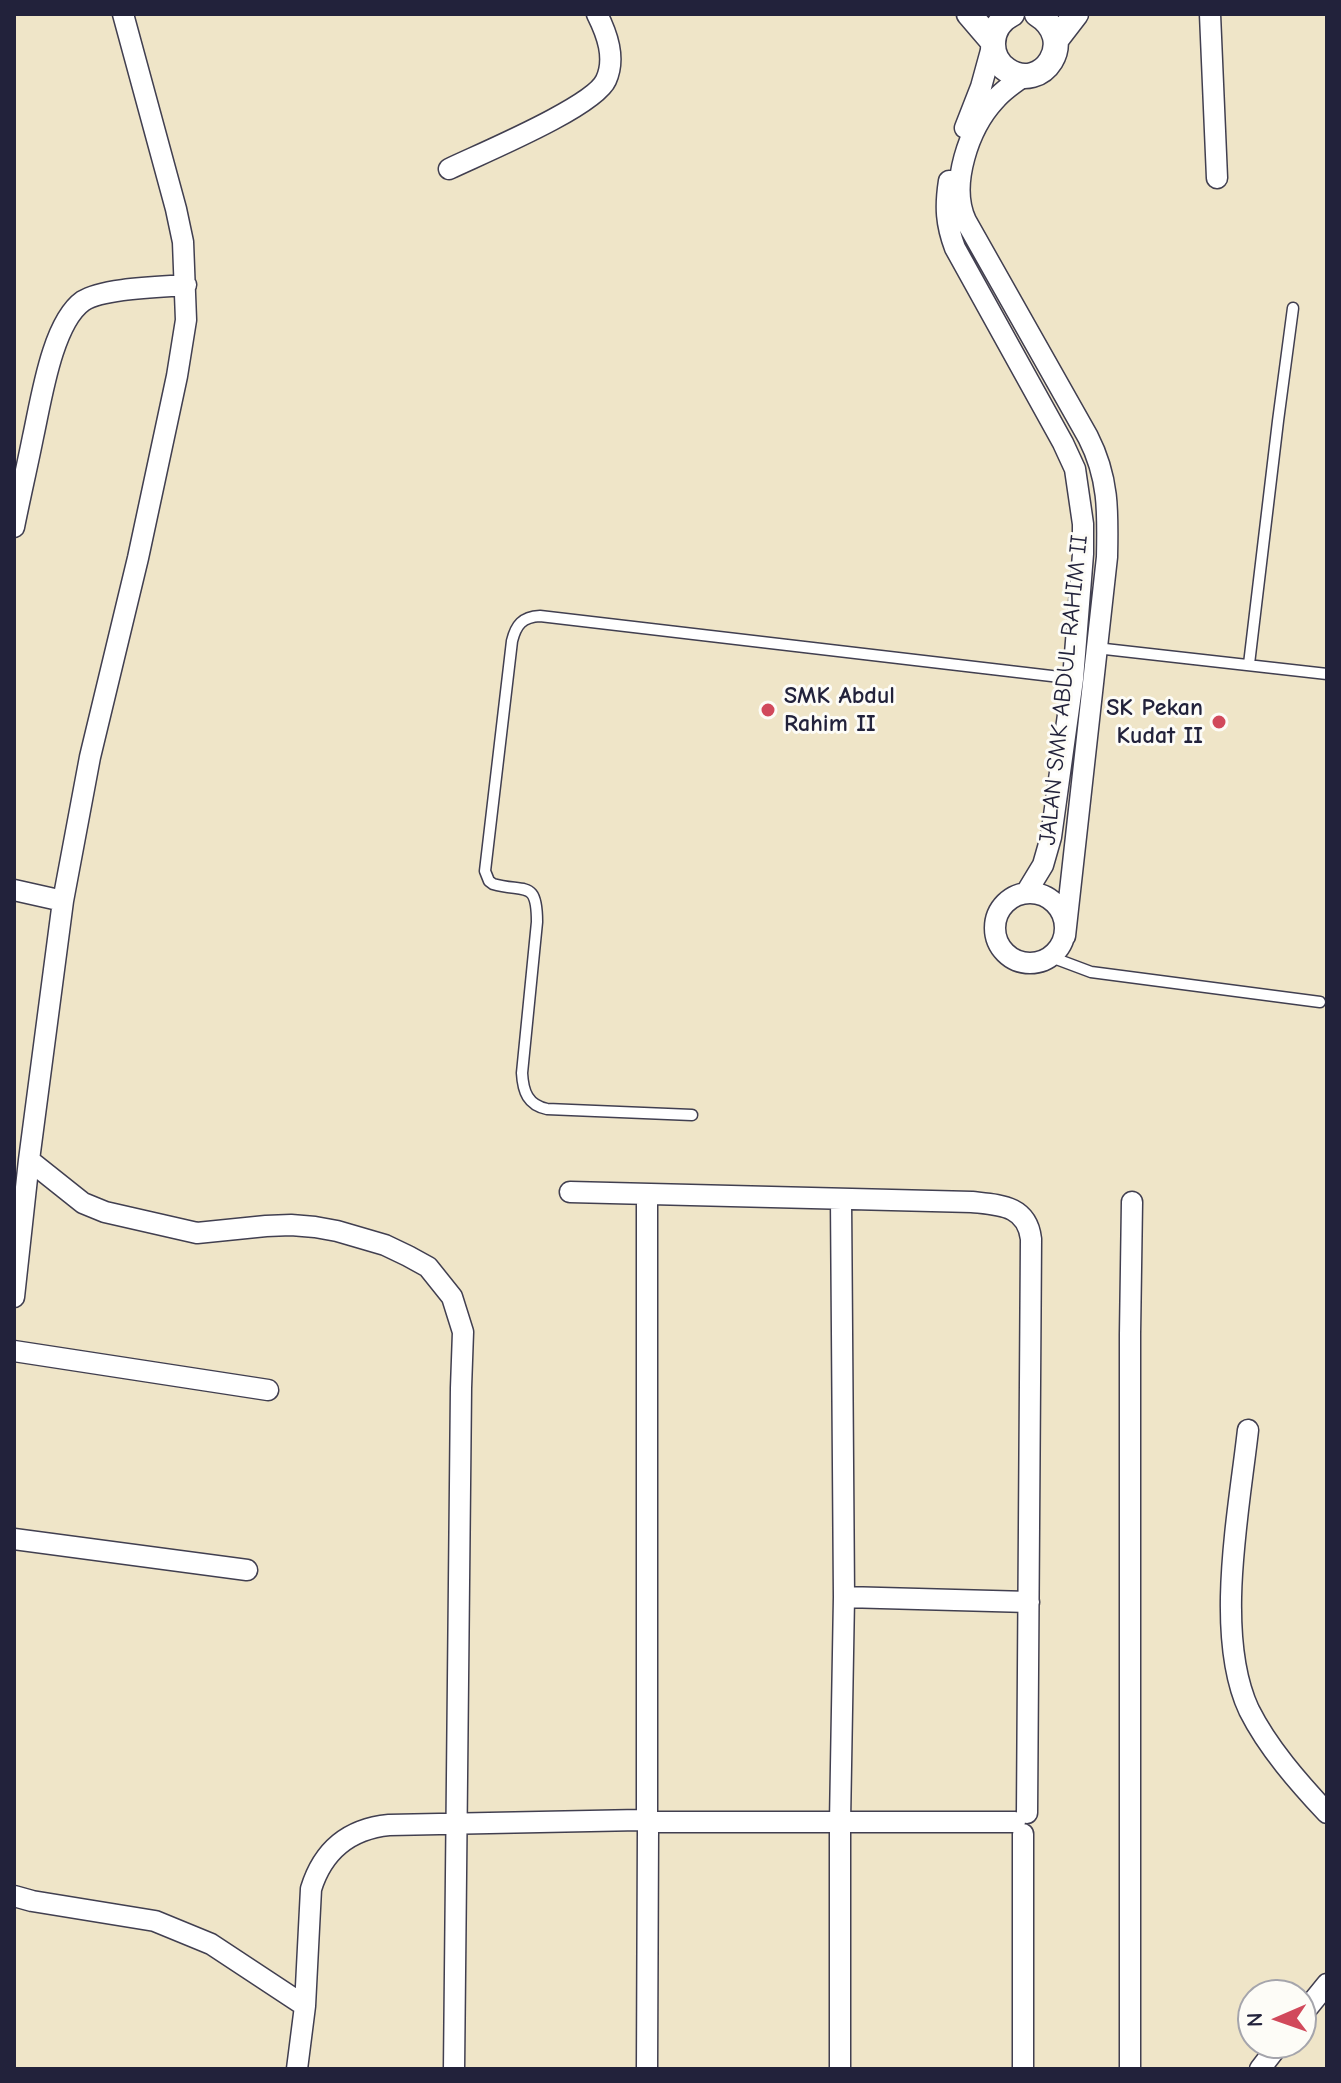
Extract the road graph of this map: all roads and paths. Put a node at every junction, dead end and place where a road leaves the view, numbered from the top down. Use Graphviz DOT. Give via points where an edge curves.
graph roads {
  1 [pos="123,14"];
  2 [pos="597,14"];
  3 [pos="969,14"];
  4 [pos="1037,14"];
  5 [pos="1076,14"];
  6 [pos="1210,14"];
  7 [pos="1005,15"];
  8 [pos="1056,40"];
  9 [pos="993,44"];
  10 [pos="1024,76"];
  11 [pos="449,169"];
  12 [pos="1217,178"];
  13 [pos="186,285"];
  14 [pos="1293,308"];
  15 [pos="14,527"];
  16 [pos="1096,648"];
  17 [pos="1249,664"];
  18 [pos="1327,674"];
  19 [pos="1083,679"];
  20 [pos="14,890"];
  21 [pos="1026,893"];
  22 [pos="63,901"];
  23 [pos="1065,936"];
  24 [pos="1051,957"];
  25 [pos="1320,1002"];
  26 [pos="692,1115"];
  27 [pos="29,1160"];
  28 [pos="570,1192"];
  29 [pos="647,1194"];
  30 [pos="841,1199"];
  31 [pos="1132,1202"];
  32 [pos="14,1297"];
  33 [pos="14,1351"];
  34 [pos="268,1390"];
  35 [pos="1248,1430"];
  36 [pos="14,1539"];
  37 [pos="247,1570"];
  38 [pos="844,1597"];
  39 [pos="1029,1602"];
  40 [pos="1327,1813"];
  41 [pos="648,1821"];
  42 [pos="840,1822"];
  43 [pos="457,1823"];
  44 [pos="1022,1823"];
  45 [pos="14,1896"];
  46 [pos="305,2006"];
  47 [pos="297,2069"];
  48 [pos="454,2069"];
  49 [pos="647,2069"];
  50 [pos="840,2069"];
  51 [pos="1023,2069"];
  52 [pos="1130,2069"];
  1 -- 13 [label="street" via="176,209"];
  2 -- 11 [label="street" via="610,47 601,89 568,112"];
  3 -- 9 [label="street"];
  4 -- 8 [label="street" via="1047,20"];
  5 -- 8 [label="street"];
  6 -- 12 [label="street"];
  7 -- 9 [label="street"];
  8 -- 10 [label="street" via="1052,61"];
  9 -- 10 [label="street" via="1002,66"];
  9 -- 19 [label="street, JALAN SMK ABDUL RAHIM II" via="950,174 948,230 1075,469 1083,524"];
  10 -- 16 [label="street, JALAN SMK ABDUL RAHIM II" via="995,98 978,123 959,200 1099,458 1108,515"];
  13 -- 15 [label="street" via="99,295 75,310 49,364"];
  13 -- 22 [label="street" via="177,376 90,757"];
  14 -- 17 [label="lane"];
  16 -- 17 [label="lane"];
  16 -- 19 [label="street, JALAN SMK ABDUL RAHIM II"];
  17 -- 18 [label="lane"];
  19 -- 21 [label="street, JALAN SMK ABDUL RAHIM II" via="1051,837 1043,865"];
  19 -- 23 [label="street, JALAN SMK ABDUL RAHIM II"];
  19 -- 26 [label="lane" via="540,616 518,624 485,871 493,884 523,889 536,901 522,1073 525,1093 547,1109"];
  20 -- 22 [label="street"];
  21 -- 23 [label="street" via="1055,901 1066,923"];
  21 -- 24 [label="street" via="1001,907 996,918 998,943 1015,960"];
  22 -- 27 [label="street"];
  23 -- 24 [label="street"];
  24 -- 25 [label="lane" via="1091,972"];
  27 -- 32 [label="street"];
  27 -- 43 [label="street" via="83,1203 177,1230 291,1225 385,1245 428,1267 452,1297 463,1332"];
  28 -- 29 [label="street"];
  29 -- 30 [label="street"];
  29 -- 41 [label="street"];
  30 -- 38 [label="street"];
  30 -- 39 [label="street" via="998,1205 1026,1221 1031,1239"];
  31 -- 52 [label="street"];
  33 -- 34 [label="street"];
  35 -- 40 [label="street" via="1230,1610 1239,1678 1265,1737"];
  36 -- 37 [label="street"];
  38 -- 39 [label="street"];
  38 -- 42 [label="street"];
  39 -- 44 [label="street"];
  41 -- 42 [label="street"];
  41 -- 43 [label="street"];
  41 -- 49 [label="street"];
  42 -- 44 [label="street"];
  42 -- 50 [label="street"];
  43 -- 46 [label="street" via="372,1826 340,1842 329,1855 311,1889"];
  43 -- 48 [label="street"];
  44 -- 51 [label="street"];
  45 -- 46 [label="street" via="155,1921 211,1944"];
  46 -- 47 [label="street"];
}
